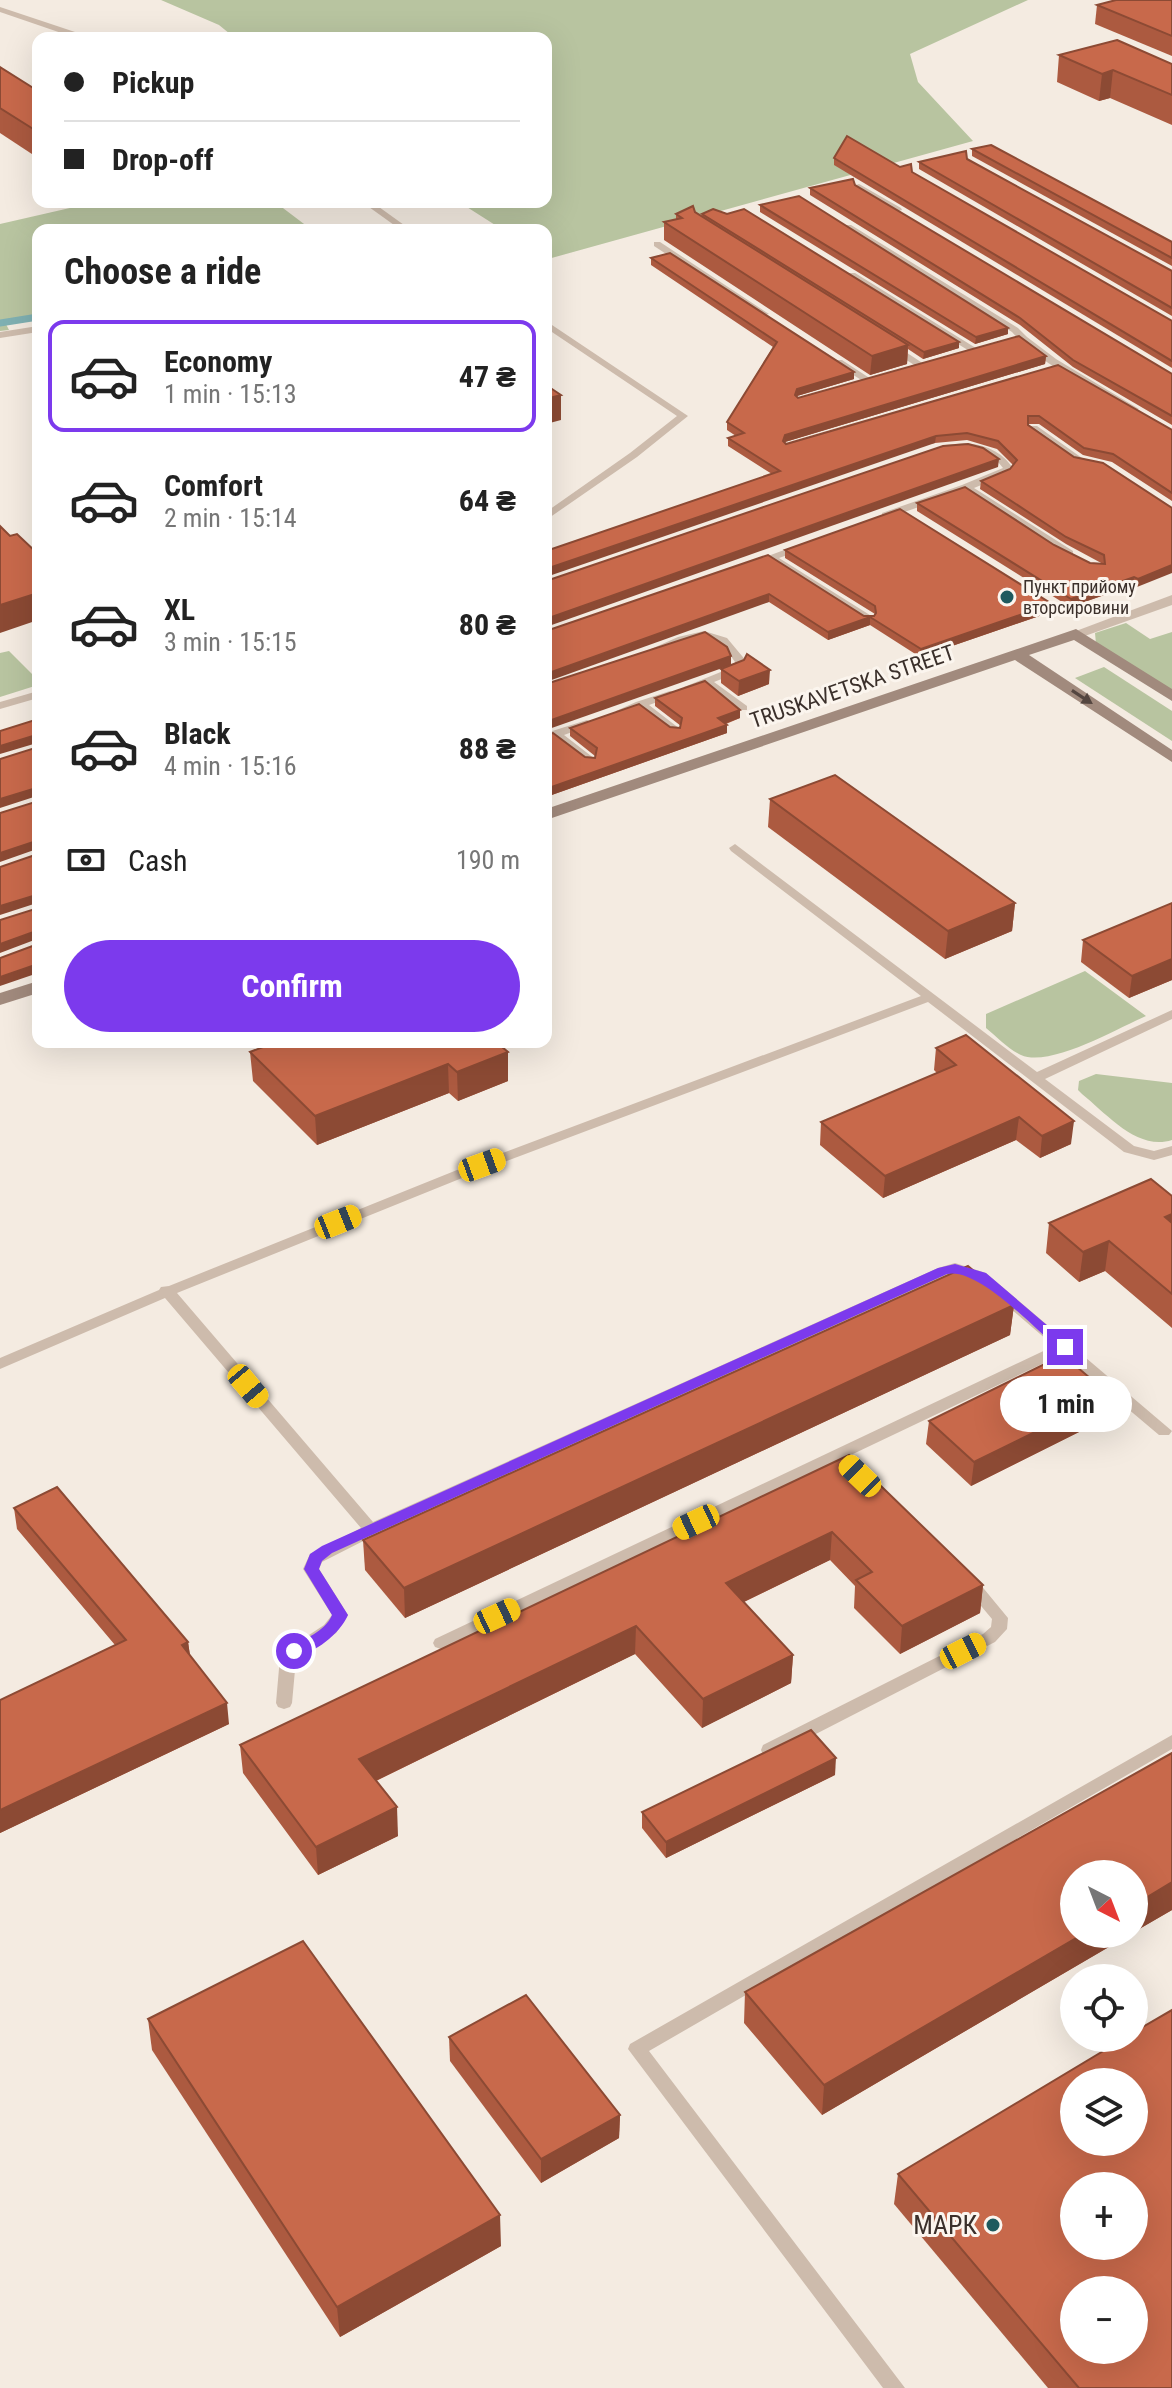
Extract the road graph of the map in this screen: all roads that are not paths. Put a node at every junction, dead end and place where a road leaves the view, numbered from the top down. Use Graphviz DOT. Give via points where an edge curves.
graph roads {
  1 [pos="0,9"];
  2 [pos="67,32"];
  3 [pos="859,187"];
  4 [pos="375,208"];
  5 [pos="911,218"];
  6 [pos="398,224"];
  7 [pos="844,224"];
  8 [pos="657,244"];
  9 [pos="842,270"];
  10 [pos="776,321"];
  11 [pos="552,328"];
  12 [pos="32,330"];
  13 [pos="0,335"];
  14 [pos="1019,337"];
  15 [pos="883,341"];
  16 [pos="1004,341"];
  17 [pos="989,346"];
  18 [pos="974,350"];
  19 [pos="961,354"];
  20 [pos="829,356"];
  21 [pos="935,362"];
  22 [pos="1061,365"];
  23 [pos="922,366"];
  24 [pos="909,370"];
  25 [pos="1046,370"];
  26 [pos="882,377"];
  27 [pos="869,381"];
  28 [pos="855,385"];
  29 [pos="1147,417"];
  30 [pos="1033,428"];
  31 [pos="926,453"];
  32 [pos="1106,466"];
  33 [pos="966,487"];
  34 [pos="902,510"];
  35 [pos="552,513"];
  36 [pos="914,518"];
  37 [pos="877,519"];
  38 [pos="809,543"];
  39 [pos="771,557"];
  40 [pos="1085,561"];
  41 [pos="747,566"];
  42 [pos="1172,600"];
  43 [pos="869,619"];
  44 [pos="1076,634"];
  45 [pos="1017,654"];
  46 [pos="641,655"];
  47 [pos="706,681"];
  48 [pos="32,696"];
  49 [pos="1172,696"];
  50 [pos="640,704"];
  51 [pos="0,706"];
  52 [pos="743,708"];
  53 [pos="612,714"];
  54 [pos="598,719"];
  55 [pos="676,731"];
  56 [pos="552,735"];
  57 [pos="552,736"];
  58 [pos="1172,757"];
  59 [pos="591,761"];
  60 [pos="552,813"];
  61 [pos="735,848"];
  62 [pos="32,989"];
  63 [pos="930,997"];
  64 [pos="0,999"];
  65 [pos="1172,1014"];
  66 [pos="1036,1078"];
  67 [pos="1172,1150"];
  68 [pos="166,1290"];
  69 [pos="1065,1347"];
  70 [pos="0,1364"];
  71 [pos="1164,1431"];
  72 [pos="371,1530"];
  73 [pos="960,1574"];
  74 [pos="441,1643"];
  75 [pos="284,1703"];
  76 [pos="1172,1741"];
  77 [pos="755,1758"];
  78 [pos="895,2388"];
  1 -- 2 [label="lane"];
  3 -- 5 [label="lane"];
  4 -- 6 [label="lane"];
  7 -- 14 [label="lane"];
  8 -- 10 [label="lane"];
  9 -- 18 [label="lane"];
  11 -- 35 [label="lane" via="683,416"];
  12 -- 13 [label="lane"];
  14 -- 16 [label="lane"];
  14 -- 22 [label="lane"];
  15 -- 23 [label="lane"];
  17 -- 18 [label="lane"];
  18 -- 19 [label="lane"];
  20 -- 27 [label="lane"];
  21 -- 23 [label="lane"];
  22 -- 25 [label="lane"];
  22 -- 29 [label="lane"];
  23 -- 24 [label="lane"];
  26 -- 27 [label="lane"];
  27 -- 28 [label="lane"];
  30 -- 32 [label="lane" via="1079,460"];
  31 -- 33 [label="lane" via="971,445 1006,462 1004,472"];
  33 -- 34 [label="lane"];
  33 -- 40 [label="lane"];
  34 -- 36 [label="lane"];
  34 -- 37 [label="lane"];
  38 -- 39 [label="lane"];
  39 -- 41 [label="lane"];
  39 -- 43 [label="lane"];
  42 -- 44 [label="street, TRUSKAVETSKA STREET"];
  44 -- 45 [label="street, TRUSKAVETSKA STREET"];
  44 -- 49 [label="street"];
  45 -- 58 [label="street, one-way"];
  45 -- 60 [label="street, TRUSKAVETSKA STREET"];
  46 -- 47 [label="lane" via="689,636 710,634 732,645 741,662 738,669"];
  47 -- 50 [label="lane"];
  47 -- 52 [label="lane"];
  48 -- 51 [label="lane"];
  50 -- 53 [label="lane"];
  50 -- 55 [label="lane"];
  54 -- 56 [label="lane"];
  57 -- 59 [label="lane"];
  61 -- 63 [label="lane"];
  62 -- 64 [label="street"];
  63 -- 66 [label="lane"];
  63 -- 68 [label="lane"];
  65 -- 66 [label="lane"];
  66 -- 67 [label="lane" via="1129,1149 1154,1156"];
  68 -- 70 [label="lane"];
  68 -- 72 [label="lane"];
  69 -- 71 [label="lane"];
  69 -- 72 [label="lane" via="981,1276 955,1268 943,1271"];
  69 -- 74 [label="lane" via="843,1460"];
  72 -- 75 [label="lane" via="316,1558 311,1569 340,1615 335,1626 288,1657"];
  73 -- 77 [label="lane" via="1000,1618 999,1629 989,1638"];
  76 -- 78 [label="lane" via="637,2049"];
}
